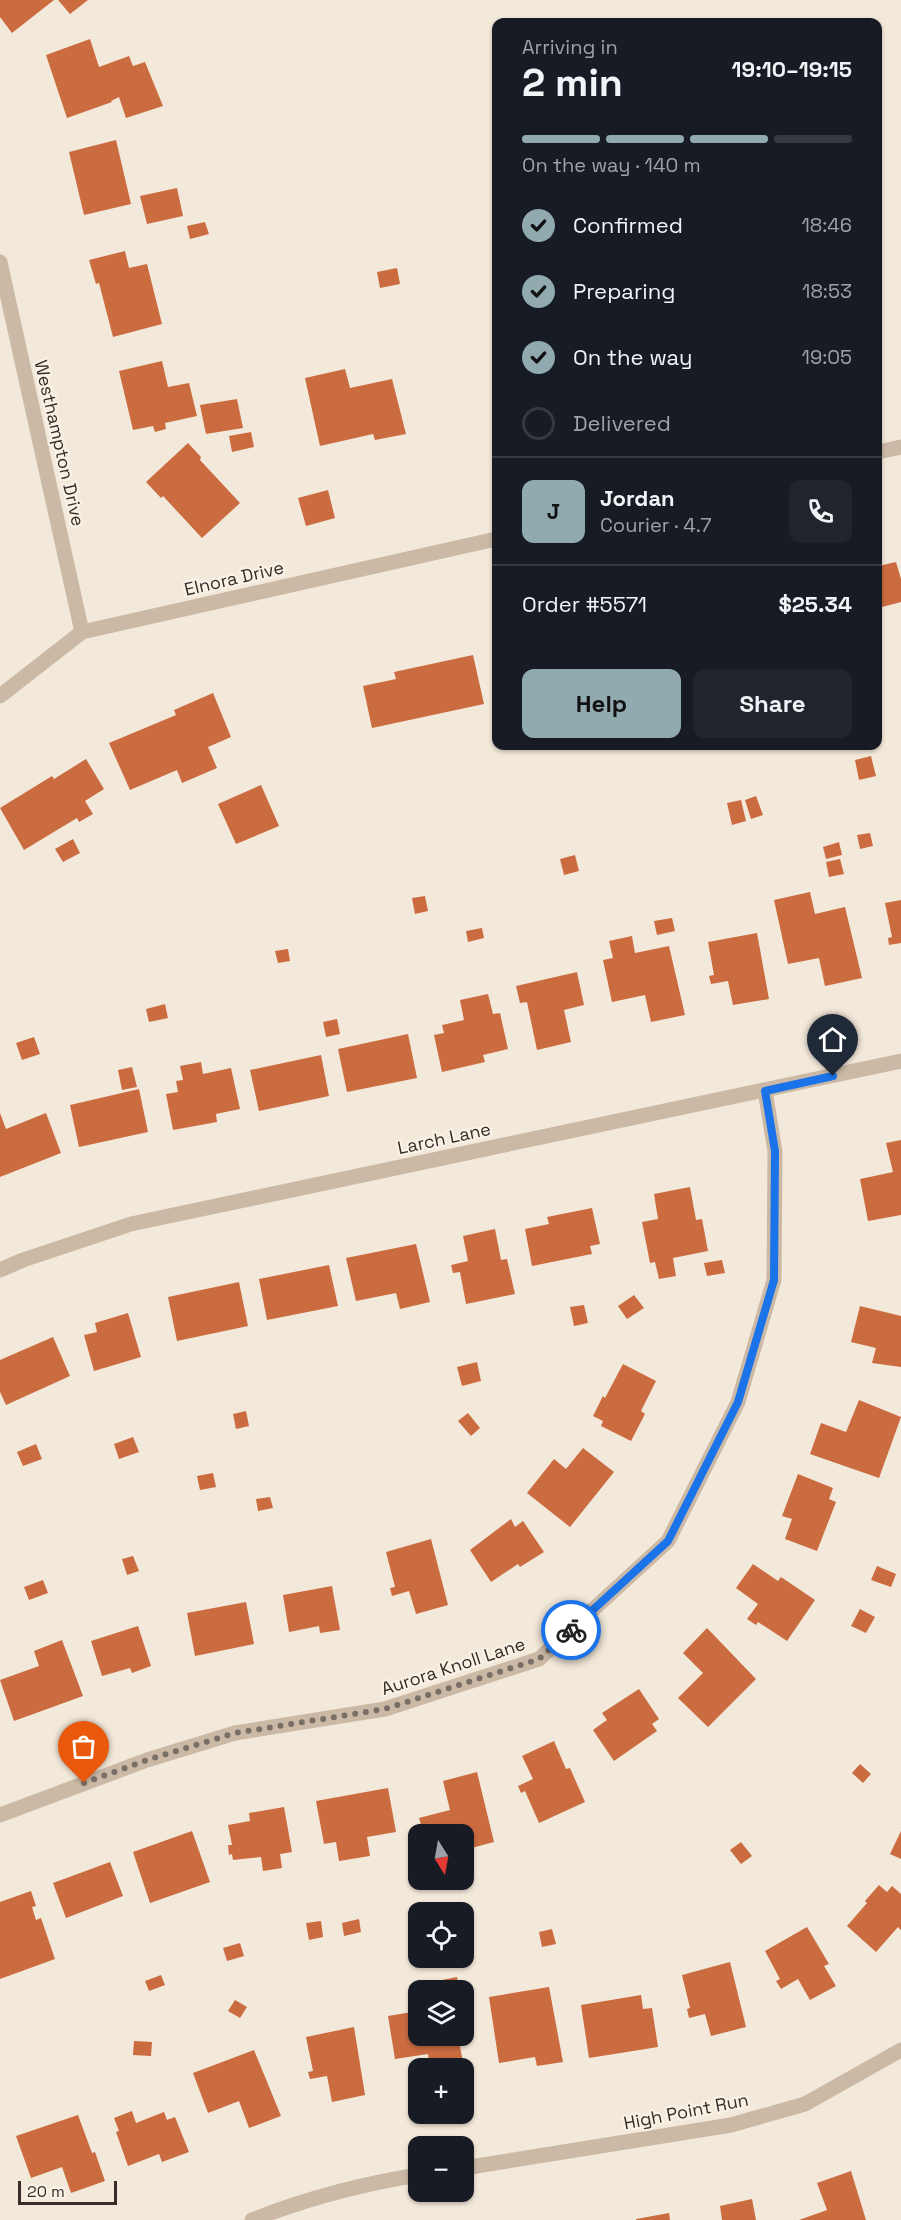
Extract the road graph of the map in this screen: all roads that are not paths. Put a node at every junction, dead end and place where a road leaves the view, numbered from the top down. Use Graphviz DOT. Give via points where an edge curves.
graph roads {
  1 [pos="0,262"];
  2 [pos="901,447"];
  3 [pos="882,451"];
  4 [pos="492,539"];
  5 [pos="82,632"];
  6 [pos="0,696"];
  7 [pos="901,1061"];
  8 [pos="765,1091"];
  9 [pos="0,1270"];
  10 [pos="0,1815"];
  11 [pos="901,2050"];
  12 [pos="474,2166"];
  13 [pos="408,2177"];
  14 [pos="252,2220"];
  1 -- 5 [label="street, Westhampton Drive"];
  2 -- 3 [label="street"];
  4 -- 5 [label="street, Elnora Drive"];
  5 -- 6 [label="street, Elnora Drive"];
  7 -- 8 [label="street, Larch Lane"];
  8 -- 9 [label="street, Larch Lane" via="131,1224"];
  8 -- 10 [label="street, Aurora Knoll Lane" via="775,1151 774,1280 738,1402 668,1541 539,1659 385,1709 235,1733 147,1760"];
  11 -- 12 [label="street, High Point Run" via="805,2104 731,2126"];
  13 -- 14 [label="street" via="380,2181"];
}
